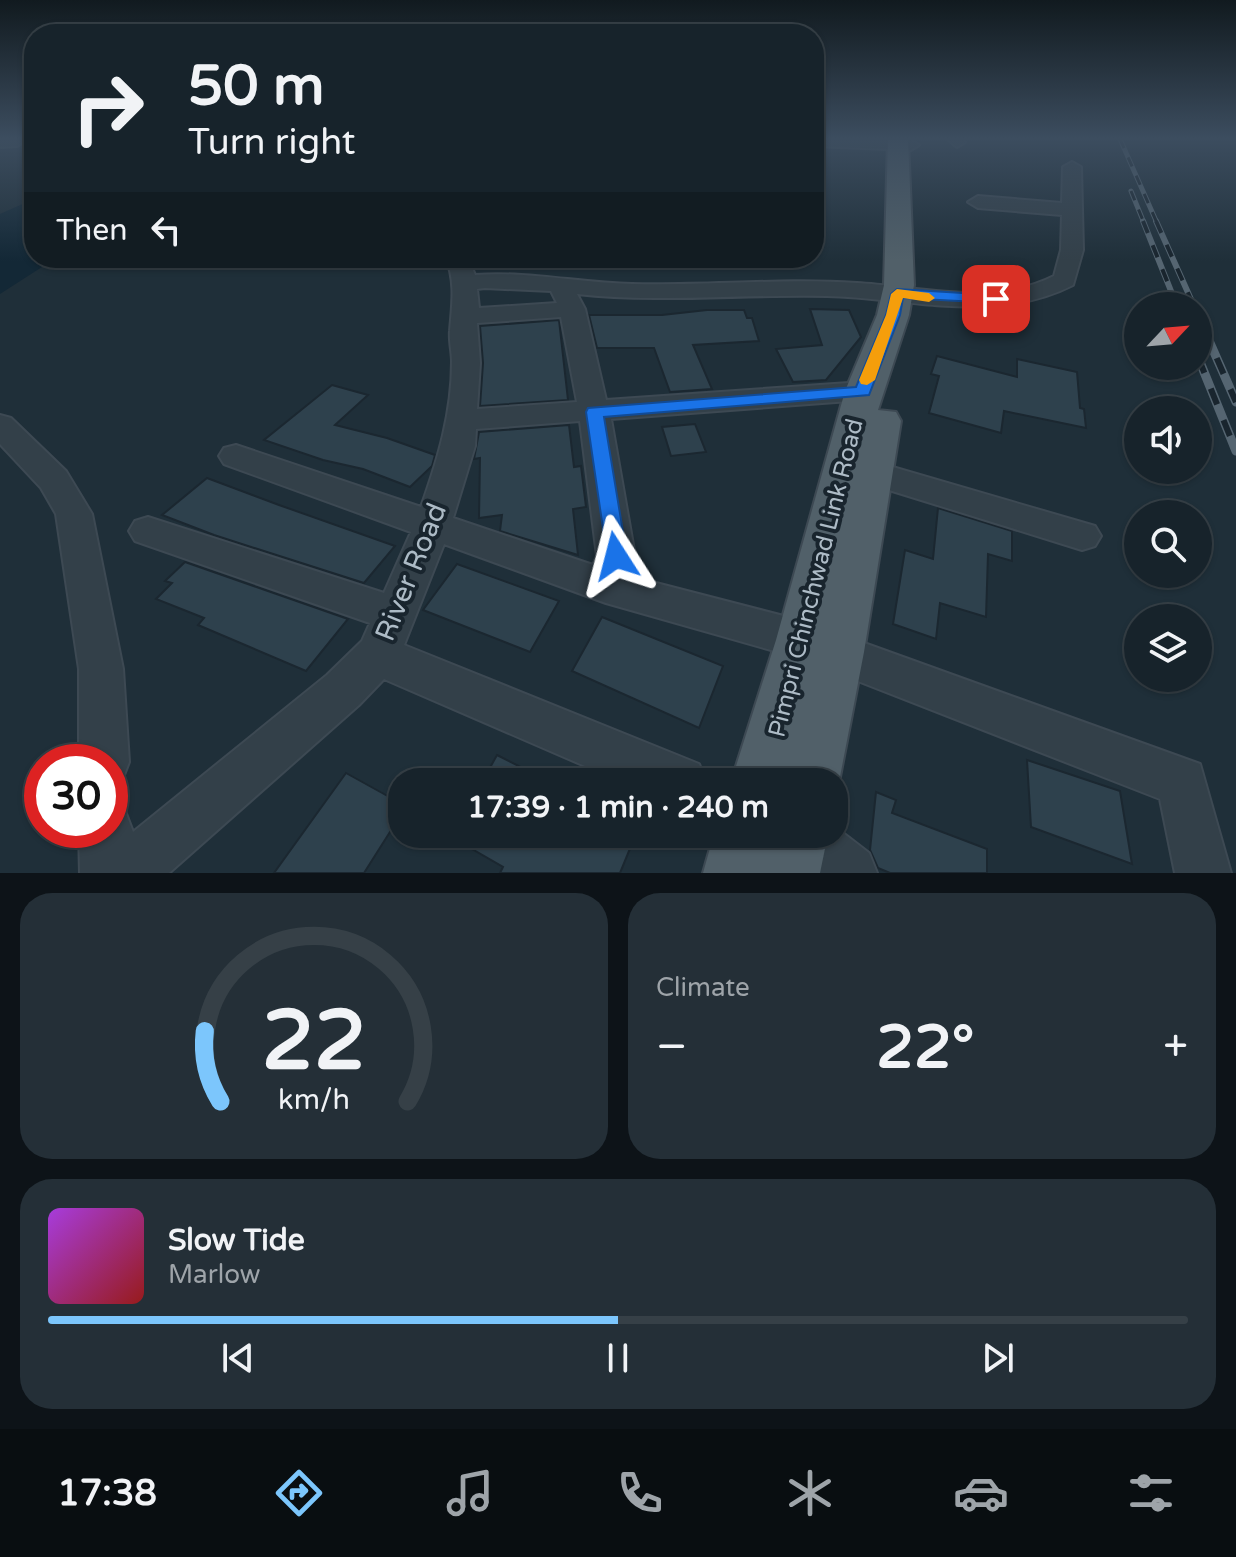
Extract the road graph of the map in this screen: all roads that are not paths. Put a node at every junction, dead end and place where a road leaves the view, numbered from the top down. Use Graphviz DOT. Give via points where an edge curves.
graph roads {
  1 [pos="905,180"];
  2 [pos="1072,180"];
  3 [pos="978,202"];
  4 [pos="1073,210"];
  5 [pos="462,286"];
  6 [pos="907,295"];
  7 [pos="566,297"];
  8 [pos="869,403"];
  9 [pos="594,412"];
  10 [pos="463,420"];
  11 [pos="0,425"];
  12 [pos="236,456"];
  13 [pos="872,473"];
  14 [pos="432,526"];
  15 [pos="148,531"];
  16 [pos="1082,536"];
  17 [pos="606,586"];
  18 [pos="387,634"];
  19 [pos="820,646"];
  20 [pos="103,744"];
  21 [pos="653,768"];
  22 [pos="769,768"];
  23 [pos="808,768"];
  24 [pos="107,848"];
  25 [pos="744,848"];
  26 [pos="791,848"];
  27 [pos="818,848"];
  28 [pos="108,873"];
  29 [pos="127,873"];
  30 [pos="738,873"];
  31 [pos="785,873"];
  32 [pos="849,873"];
  33 [pos="1203,873"];
  1 -- 6 [label="main road, Pimpri Chinchwad Link Road"];
  2 -- 4 [label="street"];
  3 -- 4 [label="street"];
  4 -- 6 [label="street" via="1065,280 1051,289 1014,298"];
  5 -- 7 [label="street"];
  5 -- 10 [label="street, River Road"];
  6 -- 7 [label="street" via="854,290"];
  6 -- 8 [label="main road, Pimpri Chinchwad Link Road" via="893,315"];
  7 -- 9 [label="street"];
  8 -- 9 [label="street"];
  8 -- 13 [label="main road, Pimpri Chinchwad Link Road"];
  8 -- 19 [label="main road, Pimpri Chinchwad Link Road"];
  9 -- 10 [label="street"];
  9 -- 17 [label="street" via="616,556"];
  10 -- 14 [label="street, River Road"];
  11 -- 20 [label="street" via="54,480 74,514 101,669"];
  12 -- 14 [label="street"];
  13 -- 16 [label="street"];
  13 -- 19 [label="main road, Pimpri Chinchwad Link Road"];
  14 -- 17 [label="street"];
  14 -- 18 [label="street, River Road"];
  15 -- 18 [label="street"];
  17 -- 19 [label="street"];
  18 -- 21 [label="street"];
  18 -- 29 [label="street, River Road" via="343,690"];
  19 -- 22 [label="main road, Pimpri Chinchwad Link Road"];
  19 -- 23 [label="main road, Pimpri Chinchwad Link Road"];
  19 -- 33 [label="street" via="1182,782"];
  24 -- 28 [label="street"];
  25 -- 30 [label="main road"];
  26 -- 31 [label="main road"];
  27 -- 32 [label="street"];
}
